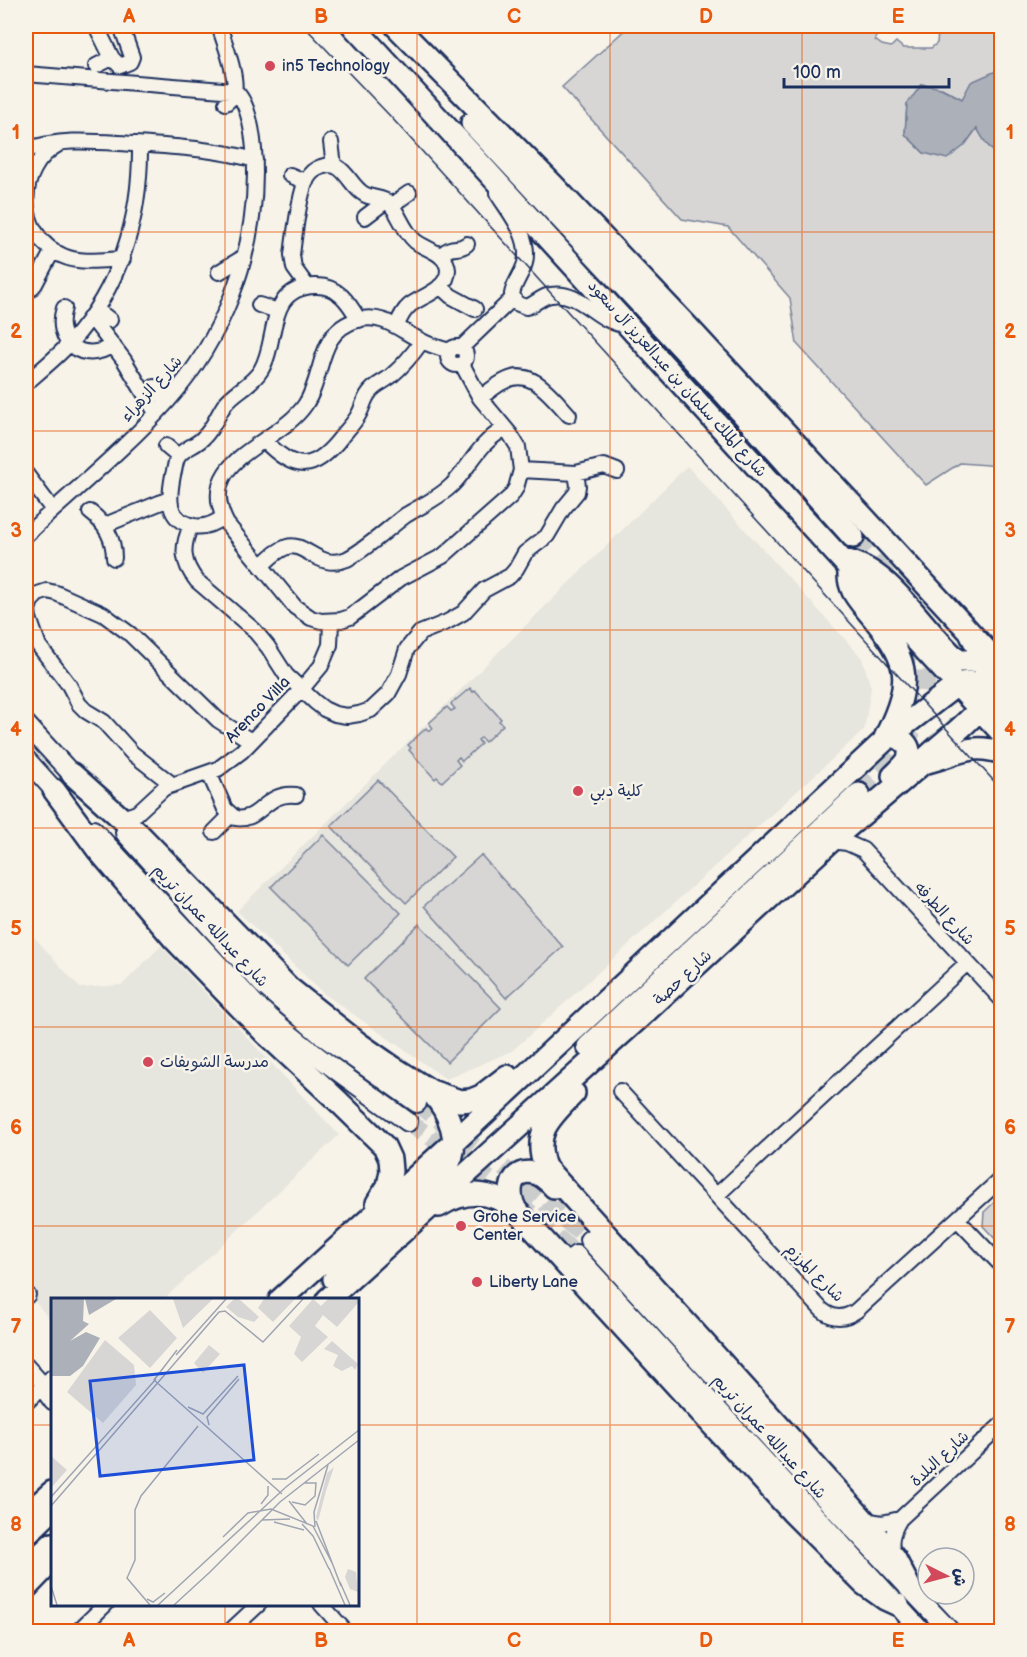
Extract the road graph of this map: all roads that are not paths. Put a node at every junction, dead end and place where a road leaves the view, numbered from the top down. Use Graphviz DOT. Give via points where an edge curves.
graph roads {
  1 [pos="96,26"];
  2 [pos="121,26"];
  3 [pos="219,26"];
  4 [pos="353,26"];
  5 [pos="396,26"];
  6 [pos="411,41"];
  7 [pos="112,58"];
  8 [pos="96,66"];
  9 [pos="26,74"];
  10 [pos="232,90"];
  11 [pos="226,104"];
  12 [pos="66,141"];
  13 [pos="331,142"];
  14 [pos="147,145"];
  15 [pos="26,150"];
  16 [pos="163,158"];
  17 [pos="255,160"];
  18 [pos="483,165"];
  19 [pos="334,166"];
  20 [pos="290,175"];
  21 [pos="306,182"];
  22 [pos="409,193"];
  23 [pos="389,203"];
  24 [pos="365,217"];
  25 [pos="467,244"];
  26 [pos="53,250"];
  27 [pos="435,253"];
  28 [pos="244,257"];
  29 [pos="123,259"];
  30 [pos="417,259"];
  31 [pos="219,273"];
  32 [pos="307,286"];
  33 [pos="440,286"];
  34 [pos="26,294"];
  35 [pos="516,302"];
  36 [pos="259,304"];
  37 [pos="64,308"];
  38 [pos="475,309"];
  39 [pos="278,311"];
  40 [pos="86,319"];
  41 [pos="110,320"];
  42 [pos="359,320"];
  43 [pos="397,325"];
  44 [pos="627,325"];
  45 [pos="422,341"];
  46 [pos="70,343"];
  47 [pos="113,345"];
  48 [pos="460,354"];
  49 [pos="31,383"];
  50 [pos="154,387"];
  51 [pos="480,398"];
  52 [pos="167,402"];
  53 [pos="156,413"];
  54 [pos="569,415"];
  55 [pos="505,428"];
  56 [pos="264,440"];
  57 [pos="166,446"];
  58 [pos="178,456"];
  59 [pos="521,470"];
  60 [pos="617,471"];
  61 [pos="576,473"];
  62 [pos="26,474"];
  63 [pos="169,499"];
  64 [pos="53,510"];
  65 [pos="90,512"];
  66 [pos="223,517"];
  67 [pos="105,525"];
  68 [pos="191,525"];
  69 [pos="26,535"];
  70 [pos="853,537"];
  71 [pos="114,558"];
  72 [pos="845,564"];
  73 [pos="261,566"];
  74 [pos="331,622"];
  75 [pos="975,641"];
  76 [pos="1002,667"];
  77 [pos="958,684"];
  78 [pos="985,686"];
  79 [pos="302,690"];
  80 [pos="1002,704"];
  81 [pos="980,708"];
  82 [pos="26,724"];
  83 [pos="999,730"];
  84 [pos="887,738"];
  85 [pos="251,741"];
  86 [pos="1002,753"];
  87 [pos="26,759"];
  88 [pos="923,763"];
  89 [pos="209,773"];
  90 [pos="72,774"];
  91 [pos="172,786"];
  92 [pos="54,790"];
  93 [pos="296,795"];
  94 [pos="866,804"];
  95 [pos="230,816"];
  96 [pos="122,818"];
  97 [pos="214,832"];
  98 [pos="140,835"];
  99 [pos="831,841"];
  100 [pos="863,850"];
  101 [pos="967,963"];
  102 [pos="1002,1000"];
  103 [pos="639,1018"];
  104 [pos="542,1060"];
  105 [pos="620,1091"];
  106 [pos="424,1097"];
  107 [pos="408,1122"];
  108 [pos="510,1134"];
  109 [pos="453,1143"];
  110 [pos="1002,1178"];
  111 [pos="717,1195"];
  112 [pos="576,1202"];
  113 [pos="516,1210"];
  114 [pos="957,1218"];
  115 [pos="416,1220"];
  116 [pos="361,1224"];
  117 [pos="589,1240"];
  118 [pos="576,1255"];
  119 [pos="1002,1266"];
  120 [pos="282,1298"];
  121 [pos="329,1298"];
  122 [pos="330,1298"];
  123 [pos="26,1365"];
  124 [pos="50,1383"];
  125 [pos="51,1402"];
  126 [pos="26,1403"];
  127 [pos="1002,1424"];
  128 [pos="51,1493"];
  129 [pos="51,1511"];
  130 [pos="26,1515"];
  131 [pos="900,1519"];
  132 [pos="864,1520"];
  133 [pos="26,1535"];
  134 [pos="51,1545"];
  135 [pos="895,1559"];
  136 [pos="51,1562"];
  137 [pos="26,1568"];
  138 [pos="26,1588"];
  139 [pos="910,1588"];
  140 [pos="898,1605"];
  141 [pos="105,1606"];
  142 [pos="258,1606"];
  143 [pos="322,1606"];
  144 [pos="77,1632"];
  145 [pos="229,1632"];
  146 [pos="346,1632"];
  147 [pos="922,1632"];
  148 [pos="951,1632"];
  1 -- 7 [label="street"];
  2 -- 7 [label="street" via="132,57 120,66"];
  3 -- 10 [label="street, شارع الزهراء" via="231,70"];
  4 -- 18 [label="main road, شارع الملك سلمان بن عبدالعزيز آل سعود"];
  5 -- 6 [label="main road"];
  6 -- 70 [label="main road" via="454,103 726,394"];
  6 -- 75 [label="main road" via="593,226"];
  7 -- 8 [label="street"];
  9 -- 10 [label="street"];
  10 -- 11 [label="street" via="233,96"];
  10 -- 17 [label="street, شارع الزهراء" via="239,95 246,111"];
  12 -- 14 [label="street" via="92,148"];
  12 -- 15 [label="street"];
  12 -- 26 [label="street" via="39,161 26,194 27,213 34,230"];
  13 -- 19 [label="street"];
  14 -- 16 [label="street"];
  14 -- 17 [label="street" via="213,150"];
  14 -- 29 [label="street"];
  17 -- 28 [label="street, شارع الزهراء" via="253,209"];
  18 -- 35 [label="street" via="524,238 525,264 513,290"];
  18 -- 44 [label="main road, شارع الملك سلمان بن عبدالعزيز آل سعود"];
  19 -- 21 [label="street" via="314,170"];
  19 -- 23 [label="street" via="347,174 364,194"];
  20 -- 21 [label="street"];
  21 -- 32 [label="street" via="292,255 294,268"];
  22 -- 23 [label="street"];
  23 -- 24 [label="street"];
  23 -- 27 [label="street" via="413,239"];
  25 -- 27 [label="street"];
  26 -- 29 [label="street" via="77,260"];
  26 -- 34 [label="street"];
  27 -- 30 [label="street"];
  27 -- 33 [label="street" via="446,262 448,271"];
  28 -- 31 [label="street"];
  28 -- 52 [label="street, شارع الزهراء" via="229,304 201,344 195,366"];
  29 -- 40 [label="street"];
  32 -- 39 [label="street" via="289,295"];
  32 -- 42 [label="street" via="334,290 346,298"];
  33 -- 38 [label="street"];
  33 -- 43 [label="street" via="409,306"];
  35 -- 44 [label="street" via="530,306 545,296 567,295 609,322"];
  35 -- 48 [label="street"];
  36 -- 39 [label="street"];
  37 -- 46 [label="street" via="62,327"];
  39 -- 58 [label="street" via="267,357 255,379 226,404 201,441"];
  40 -- 41 [label="street"];
  40 -- 46 [label="street"];
  40 -- 47 [label="street"];
  42 -- 43 [label="street" via="379,319"];
  42 -- 56 [label="street" via="334,334 323,351 316,384 305,405 289,423"];
  43 -- 45 [label="street"];
  44 -- 72 [label="main road, شارع الملك سلمان بن عبدالعزيز آل سعود"];
  45 -- 48 [label="street"];
  45 -- 56 [label="street" via="399,369 370,391 356,418 322,459 299,464 287,461"];
  46 -- 47 [label="street" via="77,349 96,353"];
  46 -- 49 [label="street"];
  47 -- 53 [label="street"];
  48 -- 51 [label="street"];
  50 -- 52 [label="street"];
  51 -- 54 [label="street" via="504,381 528,378 542,386"];
  51 -- 55 [label="street"];
  52 -- 53 [label="street, شارع الزهراء"];
  53 -- 64 [label="street, شارع الزهراء"];
  55 -- 59 [label="street" via="518,447"];
  55 -- 73 [label="street" via="479,449 445,491 347,558 329,562 292,546 279,550"];
  56 -- 66 [label="street" via="226,471 219,488"];
  57 -- 58 [label="street"];
  58 -- 63 [label="street"];
  59 -- 61 [label="street"];
  59 -- 74 [label="street" via="511,496 443,556 401,578 350,617"];
  60 -- 61 [label="street" via="604,466"];
  61 -- 79 [label="street" via="577,492 547,536 525,553 510,576 484,590 463,613 420,633 407,649 394,684 380,703 347,716 324,709"];
  62 -- 64 [label="street"];
  63 -- 67 [label="street"];
  63 -- 68 [label="street" via="176,515"];
  64 -- 69 [label="street, شارع الزهراء"];
  65 -- 67 [label="street"];
  66 -- 68 [label="street" via="208,526"];
  66 -- 73 [label="street"];
  67 -- 71 [label="street"];
  68 -- 79 [label="street" via="183,550 189,572 261,638 286,675"];
  72 -- 75 [label="main road" via="862,565 873,571 960,661 971,661 976,656"];
  72 -- 77 [label="main road, شارع الملك سلمان بن عبدالعزيز آل سعود"];
  72 -- 84 [label="main road" via="851,589 892,641 902,663 901,699"];
  73 -- 74 [label="street" via="295,607 311,618"];
  74 -- 79 [label="street, Arenco Villa" via="326,656"];
  75 -- 76 [label="main road"];
  75 -- 78 [label="main road"];
  77 -- 78 [label="main road" via="972,682"];
  77 -- 81 [label="main road, شارع الملك سلمان بن عبدالعزيز آل سعود"];
  77 -- 84 [label="main road"];
  78 -- 80 [label="main road"];
  78 -- 81 [label="main road"];
  79 -- 85 [label="street, Arenco Villa"];
  80 -- 83 [label="main road" via="991,712"];
  81 -- 83 [label="main road, شارع الملك سلمان بن عبدالعزيز آل سعود"];
  81 -- 88 [label="main road, شارع حصة"];
  82 -- 90 [label="main road, شارع عبدالله عمران تريم"];
  84 -- 94 [label="main road" via="896,736 906,742 909,757"];
  84 -- 104 [label="main road"];
  85 -- 89 [label="street, Arenco Villa" via="227,764"];
  85 -- 91 [label="street" via="218,720 117,623 56,593 38,594 28,610 42,652 79,704 104,722 132,753"];
  86 -- 88 [label="main road" via="966,749"];
  87 -- 92 [label="main road, شارع عبدالله عمران تريم"];
  88 -- 94 [label="main road, شارع حصة"];
  89 -- 91 [label="street, Arenco Villa"];
  89 -- 95 [label="street"];
  90 -- 96 [label="main road"];
  90 -- 106 [label="main road, شارع عبدالله عمران تريم" via="263,985 321,1035"];
  91 -- 96 [label="street, Arenco Villa" via="162,789 137,813"];
  91 -- 98 [label="street" via="142,821"];
  92 -- 107 [label="main road, شارع عبدالله عمران تريم" via="275,1022"];
  92 -- 116 [label="main road" via="98,850 174,939 265,1033 384,1146 390,1159 388,1186"];
  93 -- 95 [label="street" via="278,796 246,819"];
  94 -- 99 [label="main road, شارع حصة"];
  94 -- 100 [label="street" via="859,835"];
  94 -- 108 [label="main road" via="608,1027 528,1106"];
  95 -- 97 [label="street"];
  96 -- 98 [label="main road"];
  98 -- 106 [label="main road" via="289,988"];
  99 -- 100 [label="street"];
  99 -- 103 [label="main road, شارع حصة"];
  100 -- 101 [label="street, شارع الطرفه"];
  101 -- 102 [label="street, شارع الطرفه"];
  101 -- 111 [label="street"];
  103 -- 108 [label="main road, شارع حصة"];
  103 -- 112 [label="main road" via="616,1051 545,1126 540,1154 545,1167"];
  104 -- 106 [label="main road" via="525,1064 471,1100"];
  104 -- 109 [label="main road"];
  105 -- 111 [label="street, شارع المرزم"];
  106 -- 109 [label="main road" via="441,1102 448,1115"];
  108 -- 115 [label="main road, شارع حصة"];
  109 -- 116 [label="main road"];
  109 -- 121 [label="main road" via="446,1168 337,1274"];
  110 -- 114 [label="street, شارع المرزم"];
  111 -- 114 [label="street, شارع المرزم" via="822,1310 835,1317 856,1311"];
  112 -- 113 [label="main road" via="566,1198 542,1175 527,1172 511,1186"];
  112 -- 132 [label="main road"];
  113 -- 115 [label="main road" via="493,1196 472,1193 448,1200"];
  113 -- 140 [label="main road" via="800,1520 864,1584"];
  114 -- 119 [label="street"];
  115 -- 122 [label="main road, شارع حصة"];
  116 -- 120 [label="main road"];
  117 -- 139 [label="main road, شارع عبدالله عمران تريم"];
  118 -- 140 [label="main road, شارع عبدالله عمران تريم"];
  123 -- 124 [label="street"];
  124 -- 125 [label="street" via="44,1392"];
  124 -- 126 [label="street"];
  127 -- 131 [label="street, شارع البلدة"];
  128 -- 130 [label="main road"];
  129 -- 133 [label="main road"];
  131 -- 132 [label="street" via="882,1523"];
  131 -- 135 [label="street" via="891,1540"];
  132 -- 135 [label="main road"];
  134 -- 137 [label="main road"];
  135 -- 139 [label="main road"];
  136 -- 138 [label="main road"];
  139 -- 148 [label="main road, شارع عبدالله عمران تريم"];
  140 -- 147 [label="main road, شارع عبدالله عمران تريم"];
  141 -- 144 [label="street"];
  142 -- 145 [label="street"];
  143 -- 146 [label="street"];
}
